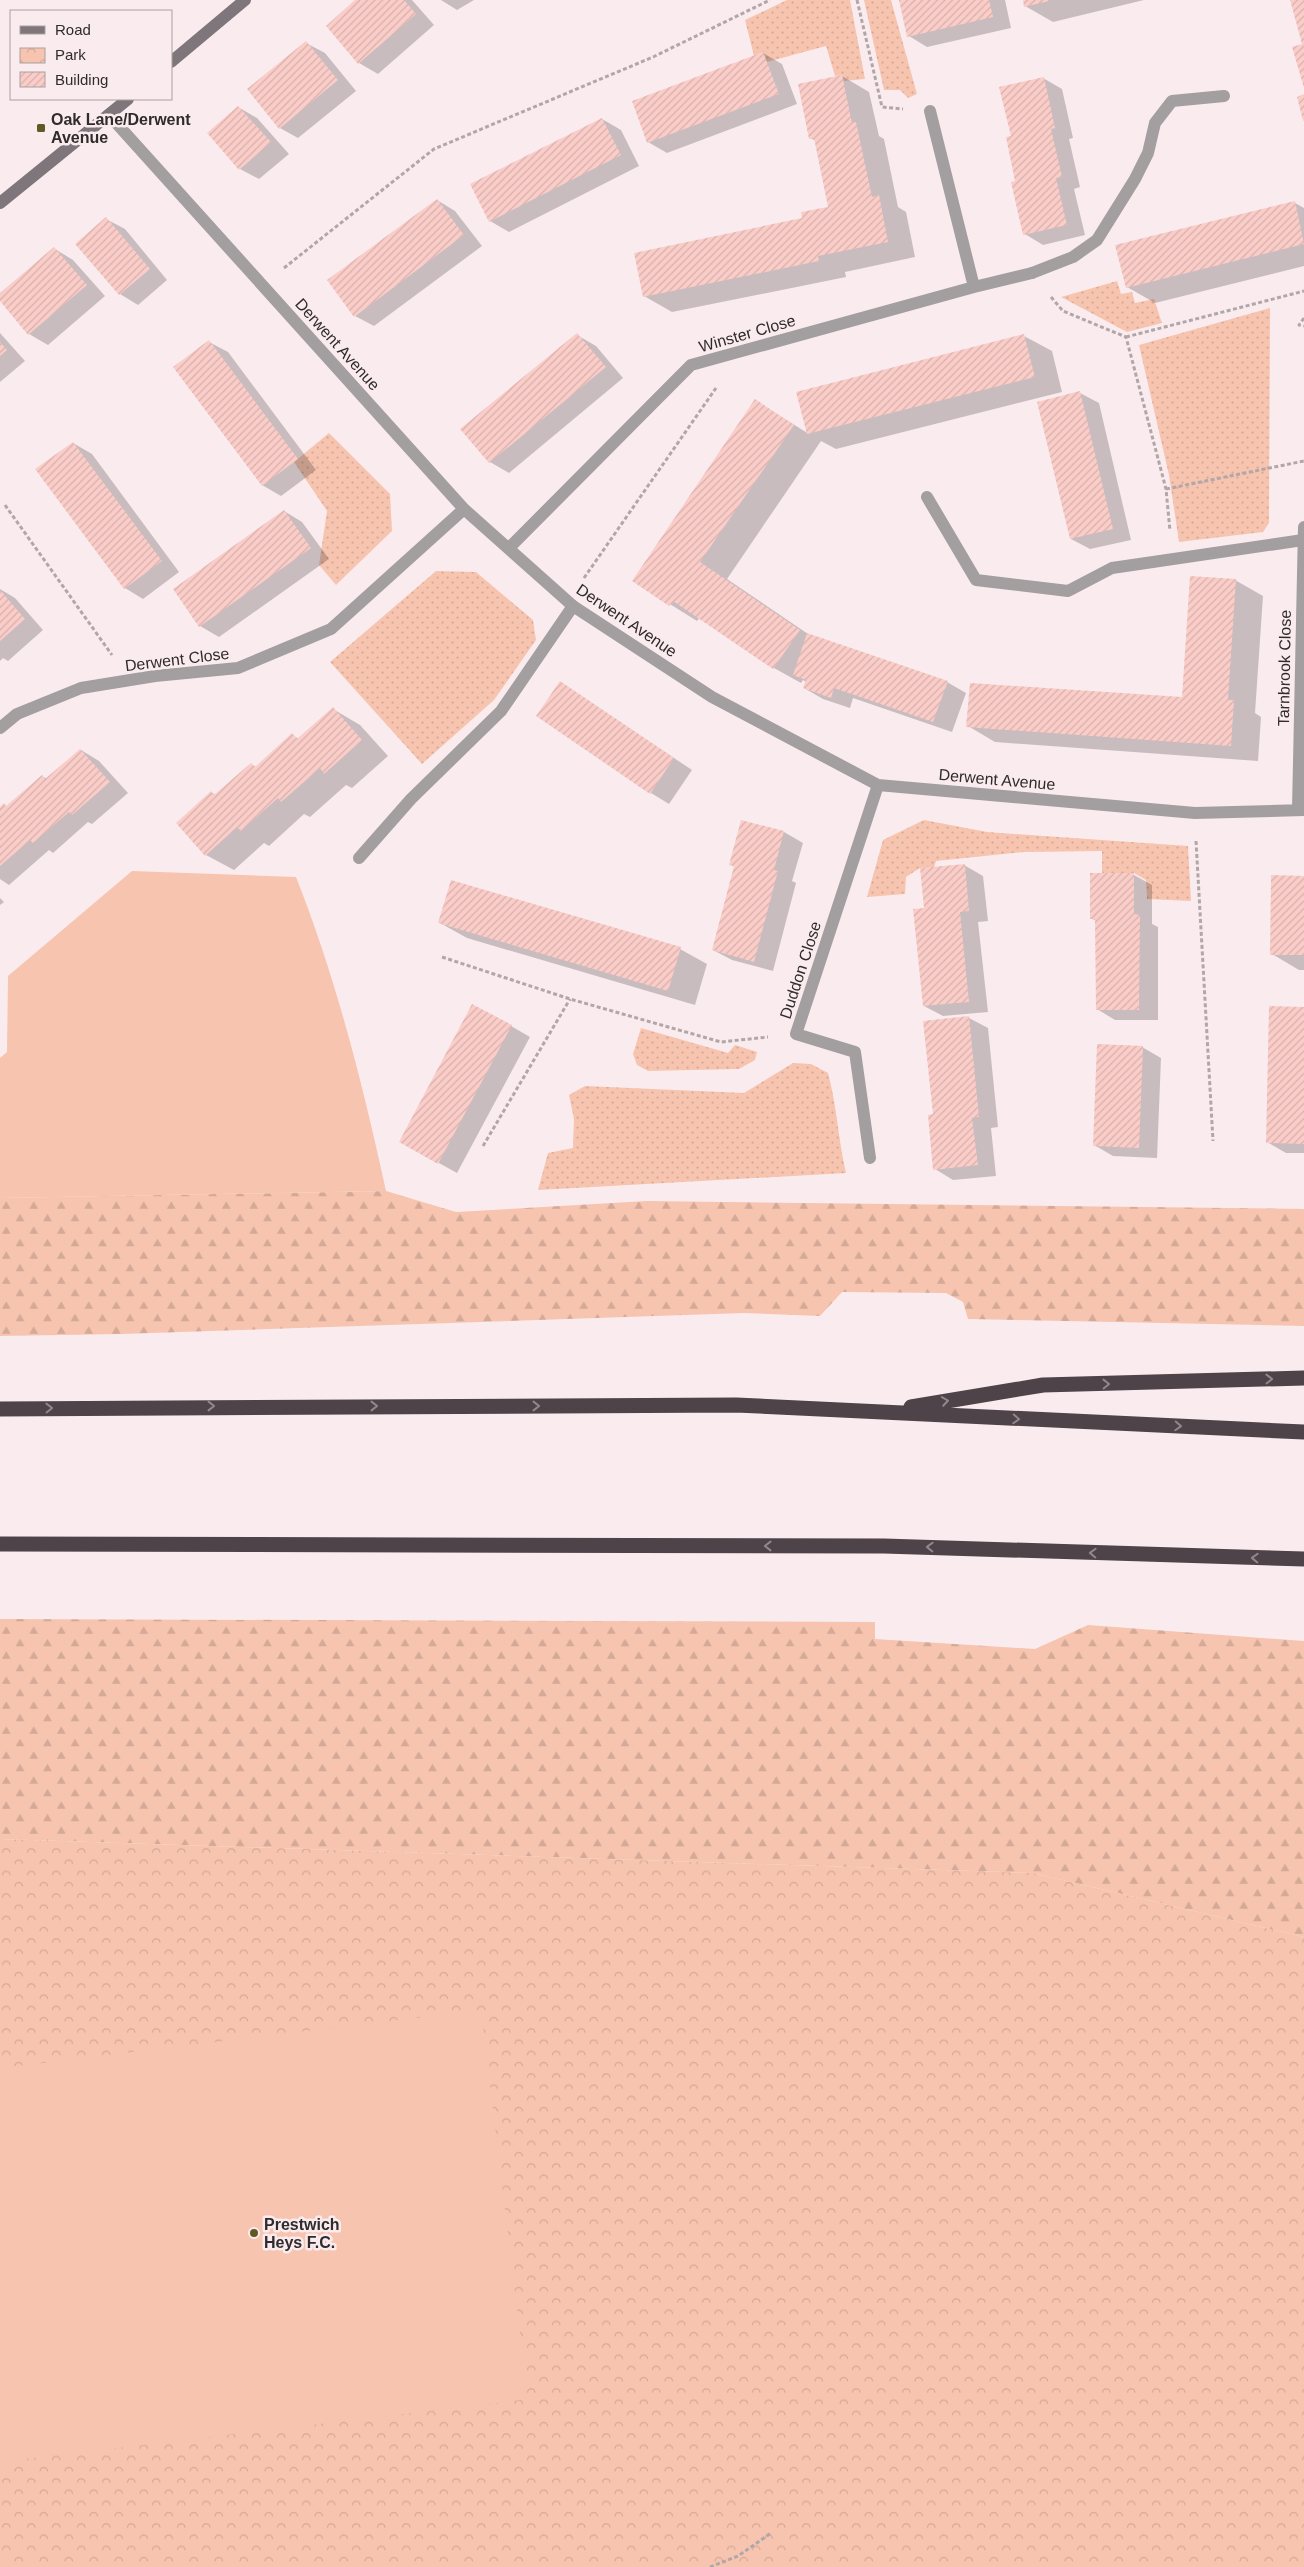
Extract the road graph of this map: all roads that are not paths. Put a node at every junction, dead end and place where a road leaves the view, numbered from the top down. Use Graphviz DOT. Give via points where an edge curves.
graph roads {
  1 [pos="245,0"];
  2 [pos="172,61"];
  3 [pos="1224,96"];
  4 [pos="127,100"];
  5 [pos="930,111"];
  6 [pos="109,115"];
  7 [pos="0,203"];
  8 [pos="974,287"];
  9 [pos="927,497"];
  10 [pos="464,509"];
  11 [pos="1304,527"];
  12 [pos="1303,540"];
  13 [pos="509,548"];
  14 [pos="571,603"];
  15 [pos="0,728"];
  16 [pos="878,786"];
  17 [pos="1301,809"];
  18 [pos="359,858"];
  19 [pos="870,1158"];
  20 [pos="1304,1378"];
  21 [pos="0,1409"];
  22 [pos="880,1412"];
  23 [pos="1304,1432"];
  24 [pos="0,1544"];
  25 [pos="1304,1559"];
  1 -- 2 [label="street"];
  3 -- 8 [label="street, Winster Close" via="1172,101 1155,123 1148,153 1097,240 1074,257 1032,273"];
  4 -- 6 [label="street"];
  5 -- 8 [label="street"];
  6 -- 7 [label="street"];
  6 -- 10 [label="street, Derwent Avenue"];
  8 -- 13 [label="street, Winster Close" via="691,365"];
  9 -- 12 [label="street" via="976,580 1068,591 1112,568"];
  10 -- 13 [label="street, Derwent Avenue"];
  10 -- 15 [label="street, Derwent Close" via="330,629 238,668 81,688 17,714"];
  11 -- 12 [label="street, Tarnbrook Close"];
  12 -- 17 [label="street, Tarnbrook Close"];
  13 -- 14 [label="street, Derwent Avenue"];
  14 -- 16 [label="street, Derwent Avenue" via="712,697"];
  14 -- 18 [label="street" via="501,711 411,799"];
  16 -- 17 [label="street, Derwent Avenue" via="1195,813"];
  16 -- 19 [label="street, Duddon Close" via="796,1034 855,1052"];
  22 -- 20 [label="highway, one-way" via="1043,1385"];
  21 -- 22 [label="highway, one-way" via="736,1405"];
  22 -- 23 [label="highway, one-way"];
  25 -- 24 [label="highway, one-way" via="874,1546"];
}
